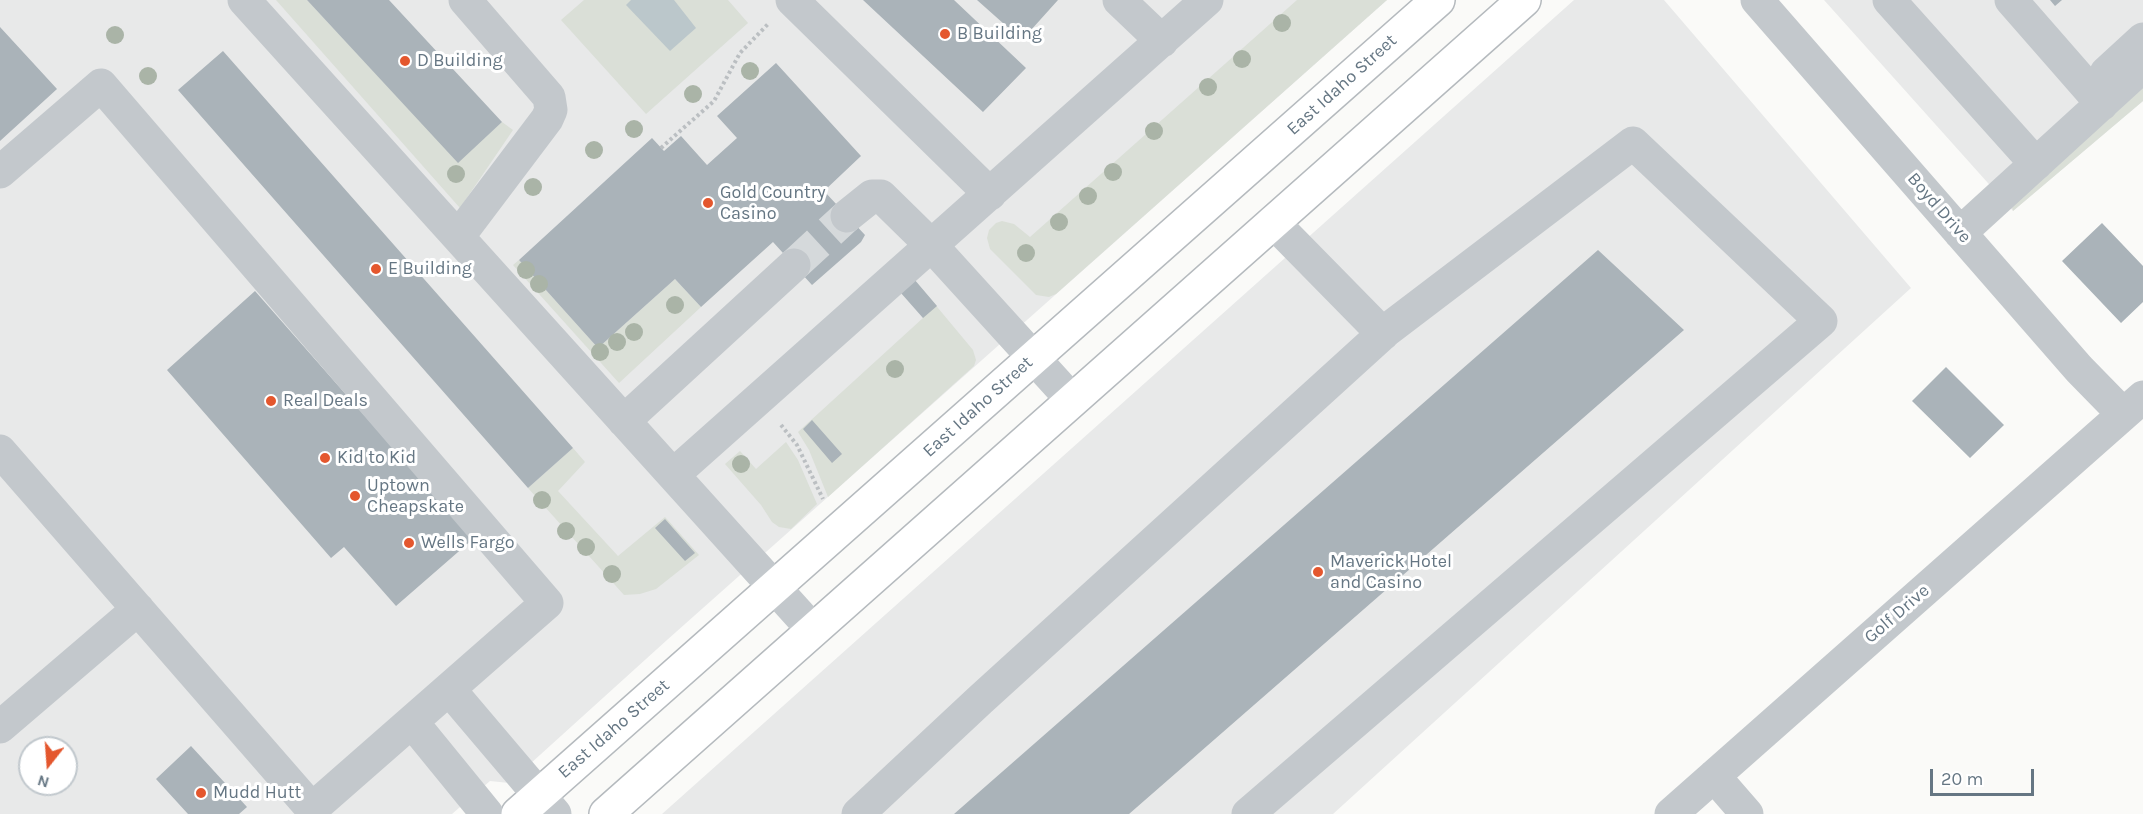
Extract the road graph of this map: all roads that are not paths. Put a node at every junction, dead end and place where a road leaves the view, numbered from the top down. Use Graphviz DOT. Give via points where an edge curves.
graph roads {
  1 [pos="244,0"];
  2 [pos="465,0"];
  3 [pos="792,0"];
  4 [pos="1119,0"];
  5 [pos="1207,0"];
  6 [pos="1438,0"];
  7 [pos="1757,0"];
  8 [pos="1889,0"];
  9 [pos="2011,0"];
  10 [pos="1517,2"];
  11 [pos="2143,39"];
  12 [pos="1162,41"];
  13 [pos="2143,66"];
  14 [pos="2096,96"];
  15 [pos="2036,164"];
  16 [pos="0,172"];
  17 [pos="990,194"];
  18 [pos="847,216"];
  19 [pos="1273,222"];
  20 [pos="1960,233"];
  21 [pos="458,237"];
  22 [pos="932,246"];
  23 [pos="794,265"];
  24 [pos="1383,333"];
  25 [pos="1034,358"];
  26 [pos="1072,400"];
  27 [pos="2133,406"];
  28 [pos="624,421"];
  29 [pos="0,451"];
  30 [pos="673,475"];
  31 [pos="774,587"];
  32 [pos="138,609"];
  33 [pos="813,630"];
  34 [pos="449,689"];
  35 [pos="412,722"];
  36 [pos="0,727"];
  37 [pos="1714,776"];
  38 [pos="537,808"];
  39 [pos="309,812"];
  40 [pos="487,814"];
  41 [pos="606,814"];
  42 [pos="858,814"];
  43 [pos="1248,814"];
  44 [pos="1671,814"];
  45 [pos="1746,814"];
  1 -- 21 [label="street"];
  2 -- 21 [label="street" via="549,97 551,110"];
  3 -- 17 [label="street"];
  4 -- 12 [label="street"];
  5 -- 12 [label="street"];
  6 -- 25 [label="main road, East Idaho Street"];
  7 -- 20 [label="street, Boyd Drive"];
  8 -- 15 [label="street"];
  9 -- 14 [label="street"];
  10 -- 19 [label="main road"];
  11 -- 14 [label="street"];
  12 -- 17 [label="street"];
  13 -- 14 [label="street"];
  14 -- 15 [label="street"];
  15 -- 20 [label="street"];
  16 -- 34 [label="street" via="101,85 547,603"];
  17 -- 22 [label="street"];
  18 -- 22 [label="street" via="872,196 881,196"];
  19 -- 24 [label="street"];
  19 -- 26 [label="main road"];
  20 -- 27 [label="street, Boyd Drive" via="2079,369"];
  21 -- 28 [label="street"];
  22 -- 25 [label="street"];
  22 -- 30 [label="street"];
  23 -- 28 [label="street"];
  24 -- 42 [label="street"];
  24 -- 43 [label="street" via="1633,143 1821,321"];
  25 -- 26 [label="street"];
  25 -- 31 [label="main road, East Idaho Street"];
  26 -- 33 [label="main road"];
  27 -- 37 [label="street, Golf Drive"];
  28 -- 30 [label="street"];
  29 -- 32 [label="street"];
  30 -- 31 [label="street"];
  31 -- 33 [label="street"];
  31 -- 38 [label="main road, East Idaho Street"];
  32 -- 36 [label="street"];
  32 -- 39 [label="street"];
  33 -- 41 [label="main road"];
  34 -- 35 [label="street"];
  34 -- 38 [label="street"];
  35 -- 39 [label="street"];
  35 -- 40 [label="street"];
  37 -- 44 [label="street, Golf Drive"];
  37 -- 45 [label="street"];
}
